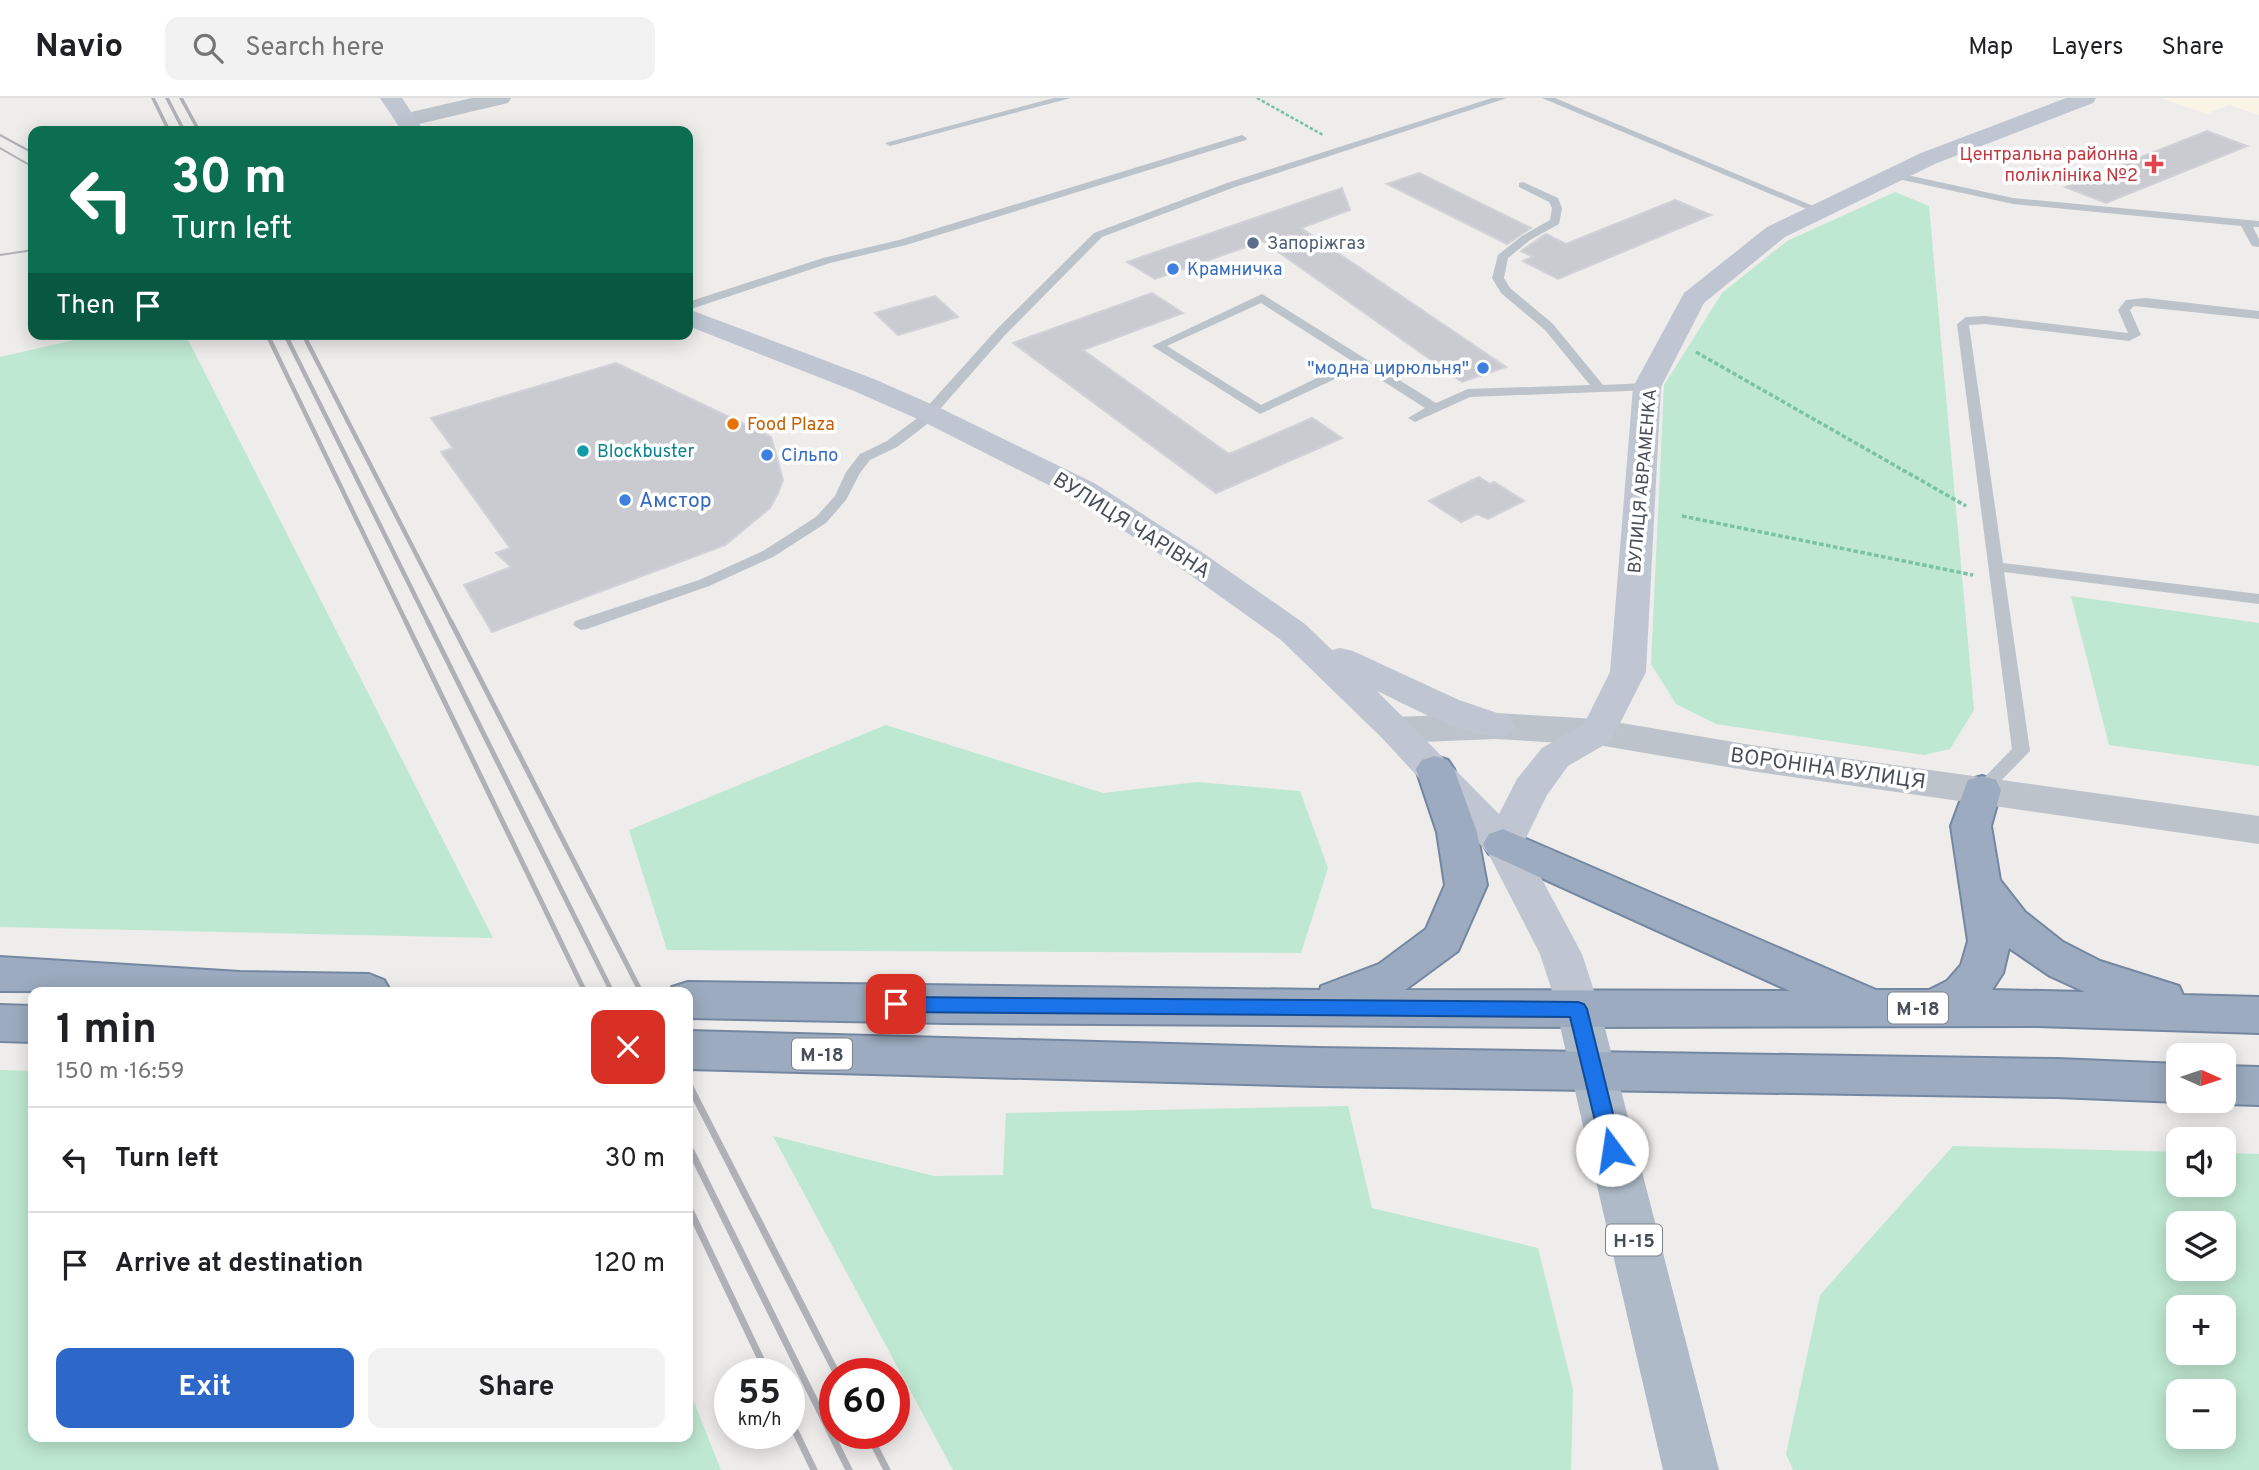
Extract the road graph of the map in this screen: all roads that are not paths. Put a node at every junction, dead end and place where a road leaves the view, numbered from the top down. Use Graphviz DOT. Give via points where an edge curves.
graph roads {
  1 [pos="391,98"];
  2 [pos="499,98"];
  3 [pos="1066,98"];
  4 [pos="1502,98"];
  5 [pos="1547,98"];
  6 [pos="2085,98"];
  7 [pos="410,126"];
  8 [pos="1242,138"];
  9 [pos="890,143"];
  10 [pos="1893,176"];
  11 [pos="1523,185"];
  12 [pos="1820,211"];
  13 [pos="2245,223"];
  14 [pos="2259,224"];
  15 [pos="2256,244"];
  16 [pos="693,304"];
  17 [pos="2259,315"];
  18 [pos="693,319"];
  19 [pos="1362,361"];
  20 [pos="1647,387"];
  21 [pos="1599,388"];
  22 [pos="1436,409"];
  23 [pos="930,414"];
  24 [pos="1415,418"];
  25 [pos="1995,573"];
  26 [pos="2259,599"];
  27 [pos="581,625"];
  28 [pos="1293,632"];
  29 [pos="1496,726"];
  30 [pos="1396,730"];
  31 [pos="1598,732"];
  32 [pos="1435,769"];
  33 [pos="1982,790"];
  34 [pos="2259,830"];
  35 [pos="1503,844"];
  36 [pos="1978,881"];
  37 [pos="0,974"];
  38 [pos="208,987"];
  39 [pos="693,999"];
  40 [pos="1320,1006"];
  41 [pos="1936,1008"];
  42 [pos="1578,1009"];
  43 [pos="1874,1009"];
  44 [pos="2252,1015"];
  45 [pos="0,1023"];
  46 [pos="28,1024"];
  47 [pos="693,1050"];
  48 [pos="1592,1069"];
  49 [pos="2166,1082"];
  50 [pos="2236,1085"];
  51 [pos="2259,1086"];
  52 [pos="1691,1470"];
  1 -- 7 [label="main road"];
  2 -- 7 [label="street"];
  3 -- 9 [label="lane"];
  4 -- 23 [label="lane" via="1231,185 1098,235 1002,331"];
  5 -- 12 [label="lane"];
  6 -- 10 [label="main road, ВУЛИЦЯ АВРАМЕНКА"];
  8 -- 16 [label="lane" via="902,243 827,260"];
  10 -- 12 [label="main road, ВУЛИЦЯ АВРАМЕНКА"];
  10 -- 13 [label="lane" via="2013,201"];
  11 -- 21 [label="lane" via="1555,200 1555,222 1502,257 1498,278 1505,290 1549,327"];
  12 -- 20 [label="main road, ВУЛИЦЯ АВРАМЕНКА" via="1776,232 1693,299"];
  13 -- 14 [label="lane"];
  13 -- 15 [label="lane"];
  17 -- 25 [label="lane" via="2130,303 2124,310 2135,335 2120,337 1970,320 1964,324"];
  18 -- 23 [label="main road, ВУЛИЦЯ ЧАРІВНА"];
  19 -- 19 [label="lane" via="1262,298 1158,346 1260,410"];
  19 -- 22 [label="lane"];
  20 -- 21 [label="lane"];
  20 -- 31 [label="main road, ВУЛИЦЯ АВРАМЕНКА" via="1628,672"];
  21 -- 22 [label="lane" via="1468,393"];
  22 -- 24 [label="lane"];
  23 -- 27 [label="lane" via="892,444 866,457 832,508 797,537 704,583"];
  23 -- 28 [label="main road, ВУЛИЦЯ ЧАРІВНА" via="1085,491"];
  25 -- 26 [label="lane"];
  25 -- 33 [label="lane" via="2021,751"];
  28 -- 29 [label="main road" via="1381,680"];
  28 -- 30 [label="main road, ВУЛИЦЯ ЧАРІВНА"];
  29 -- 30 [label="street, ВОРОНІНА ВУЛИЦЯ"];
  29 -- 31 [label="street, ВОРОНІНА ВУЛИЦЯ"];
  30 -- 32 [label="main road, ВУЛИЦЯ ЧАРІВНА"];
  31 -- 33 [label="street, ВОРОНІНА ВУЛИЦЯ"];
  31 -- 35 [label="main road" via="1555,757 1531,789"];
  32 -- 35 [label="main road, ВУЛИЦЯ ЧАРІВНА"];
  32 -- 40 [label="highway" via="1457,832 1466,885 1443,939 1394,976"];
  33 -- 34 [label="street, ВОРОНІНА ВУЛИЦЯ"];
  33 -- 36 [label="highway" via="1971,826"];
  35 -- 42 [label="main road, ВУЛИЦЯ ЧАРІВНА" via="1561,954"];
  35 -- 43 [label="highway"];
  36 -- 41 [label="highway" via="1990,942 1981,973 1962,993"];
  36 -- 44 [label="highway" via="2014,928 2074,968 2137,992"];
  37 -- 38 [label="highway"];
  39 -- 40 [label="highway, М-18"];
  40 -- 42 [label="highway, М-18"];
  41 -- 43 [label="highway, М-18"];
  41 -- 44 [label="highway, М-18"];
  42 -- 43 [label="highway, М-18"];
  42 -- 48 [label="main road, Н-15"];
  45 -- 46 [label="highway"];
  47 -- 48 [label="highway, М-18" via="1317,1067"];
  48 -- 49 [label="highway, М-18"];
  48 -- 52 [label="main road, Н-15"];
  50 -- 51 [label="highway"];
}
